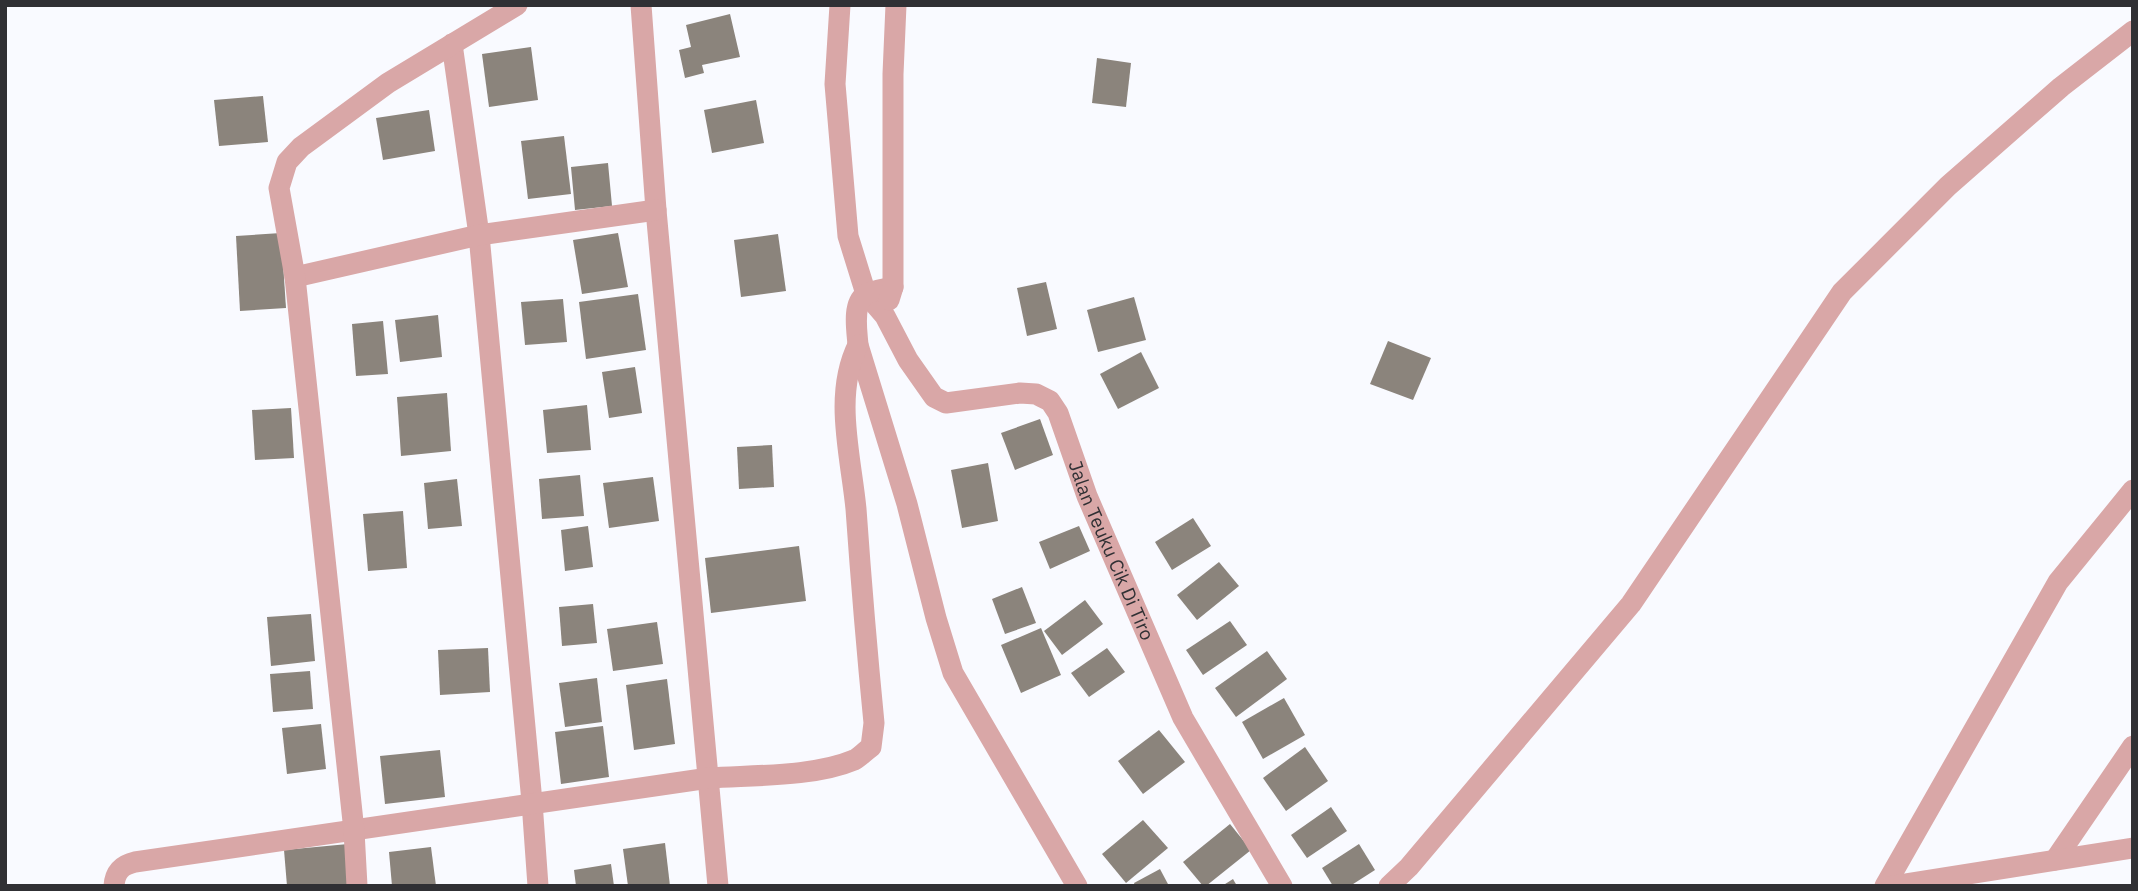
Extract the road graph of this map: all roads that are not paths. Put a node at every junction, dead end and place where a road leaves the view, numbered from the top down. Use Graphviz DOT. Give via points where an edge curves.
graph roads {
  1 [pos="517,5"];
  2 [pos="641,5"];
  3 [pos="841,5"];
  4 [pos="896,5"];
  5 [pos="2133,31"];
  6 [pos="452,44"];
  7 [pos="656,210"];
  8 [pos="479,235"];
  9 [pos="295,277"];
  10 [pos="893,286"];
  11 [pos="866,294"];
  12 [pos="885,316"];
  13 [pos="858,345"];
  14 [pos="2133,490"];
  15 [pos="2133,746"];
  16 [pos="709,778"];
  17 [pos="532,802"];
  18 [pos="354,831"];
  19 [pos="2133,848"];
  20 [pos="2055,860"];
  21 [pos="114,886"];
  22 [pos="357,886"];
  23 [pos="538,886"];
  24 [pos="718,886"];
  25 [pos="1076,886"];
  26 [pos="1283,886"];
  27 [pos="1389,886"];
  28 [pos="1885,886"];
  29 [pos="1892,886"];
  1 -- 6 [label="street"];
  2 -- 7 [label="street"];
  3 -- 11 [label="street, Jalan Teuku Cik Di Tiro" via="835,84 848,236"];
  4 -- 10 [label="street"];
  5 -- 27 [label="street" via="1948,186 1842,292 1631,604"];
  6 -- 8 [label="street"];
  6 -- 9 [label="street" via="388,83 287,162 279,188"];
  7 -- 8 [label="street"];
  7 -- 16 [label="street"];
  8 -- 9 [label="street"];
  8 -- 17 [label="street"];
  9 -- 18 [label="street"];
  10 -- 11 [label="street"];
  10 -- 12 [label="street"];
  11 -- 12 [label="street, Jalan Teuku Cik Di Tiro"];
  11 -- 13 [label="street" via="859,302 856,319"];
  12 -- 26 [label="street, Jalan Teuku Cik Di Tiro" via="934,397 946,402 1020,393 1050,401 1183,718"];
  13 -- 16 [label="street" via="850,360 846,422 874,723 871,747 856,759 830,768"];
  13 -- 25 [label="street" via="953,673"];
  14 -- 28 [label="street" via="2058,582"];
  15 -- 20 [label="street"];
  16 -- 17 [label="street"];
  16 -- 24 [label="street"];
  17 -- 18 [label="street"];
  17 -- 23 [label="street"];
  18 -- 21 [label="street" via="125,864 117,872"];
  18 -- 22 [label="street"];
  19 -- 20 [label="street"];
  20 -- 29 [label="street"];
}
